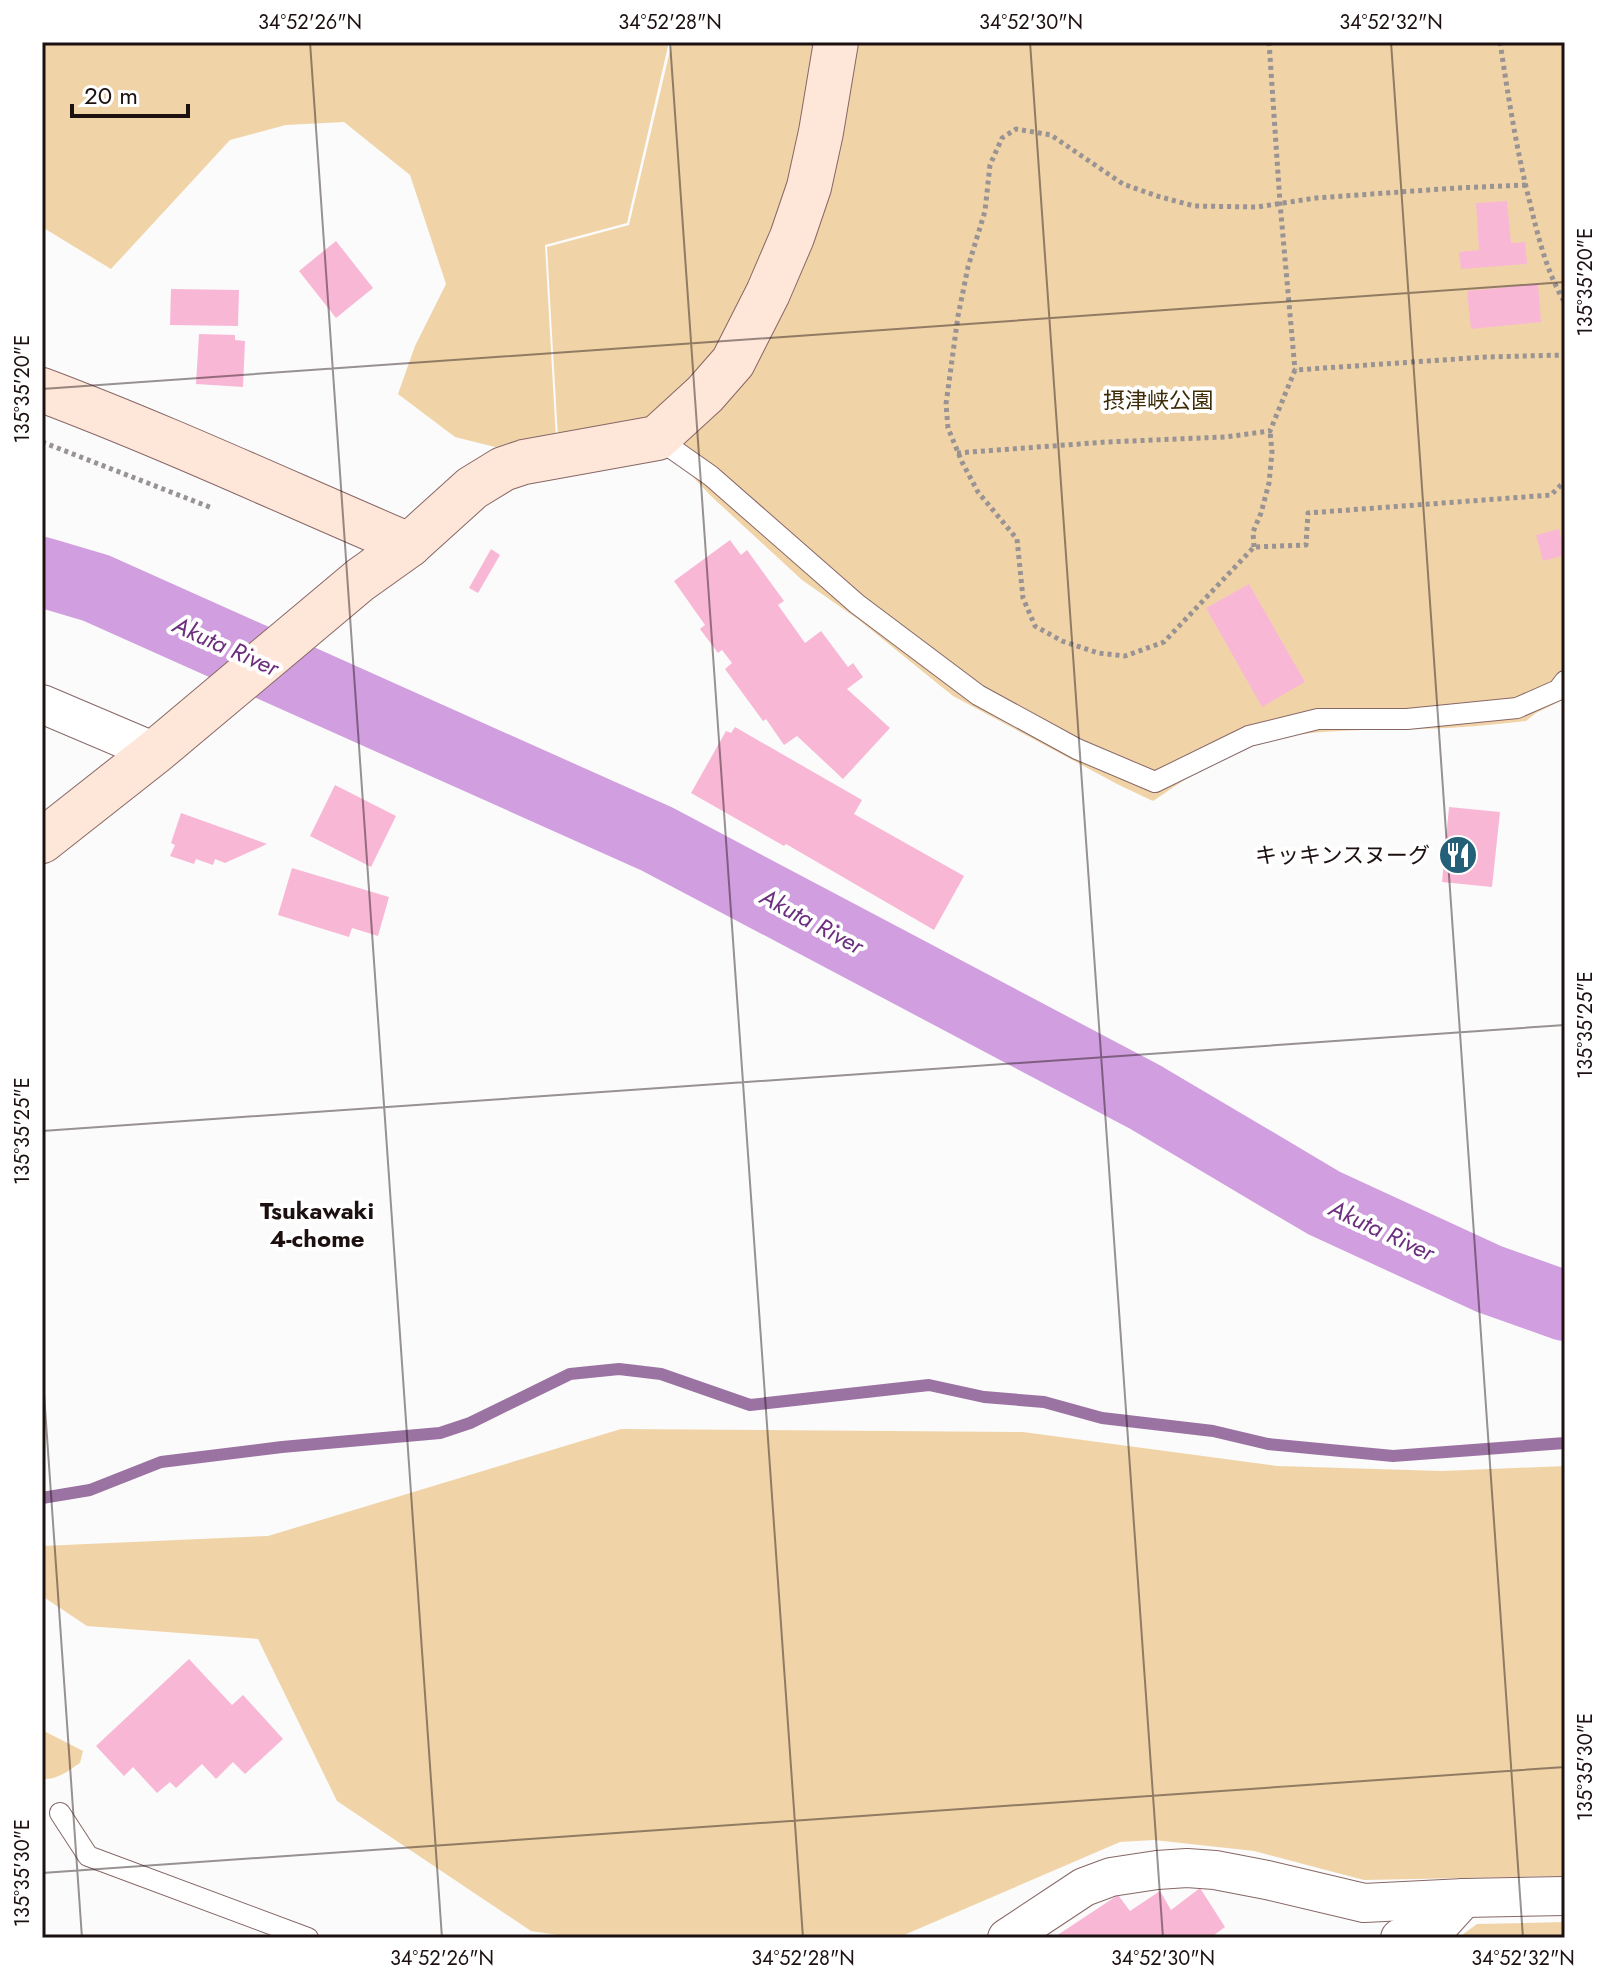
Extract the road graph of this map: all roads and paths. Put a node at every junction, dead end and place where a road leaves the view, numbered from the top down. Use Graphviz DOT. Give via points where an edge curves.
graph roads {
  1 [pos="836,42"];
  2 [pos="1269,42"];
  3 [pos="1503,42"];
  4 [pos="1526,185"];
  5 [pos="1280,203"];
  6 [pos="1565,303"];
  7 [pos="1565,355"];
  8 [pos="1295,370"];
  9 [pos="42,390"];
  10 [pos="1270,431"];
  11 [pos="657,438"];
  12 [pos="957,453"];
  13 [pos="1565,481"];
  14 [pos="341,516"];
  15 [pos="409,545"];
  16 [pos="1254,547"];
  17 [pos="360,580"];
  18 [pos="1565,681"];
  19 [pos="42,704"];
  20 [pos="161,747"];
  21 [pos="42,841"];
  22 [pos="60,1813"];
  23 [pos="1565,1896"];
  24 [pos="1464,1898"];
  25 [pos="308,1938"];
  26 [pos="1007,1938"];
  27 [pos="1400,1938"];
  1 -- 11 [label="street" via="809,187 768,293 733,362"];
  2 -- 5 [label="path"];
  3 -- 4 [label="path"];
  4 -- 5 [label="path"];
  4 -- 6 [label="path" via="1538,239"];
  5 -- 8 [label="path"];
  5 -- 12 [label="path" via="1194,206 1123,184 1051,135 1016,129 1002,138 990,165 985,211 968,267 952,355 946,404"];
  7 -- 8 [label="path"];
  8 -- 10 [label="path"];
  9 -- 14 [label="street"];
  10 -- 12 [label="path"];
  10 -- 16 [label="path" via="1269,483 1253,532"];
  11 -- 15 [label="street" via="503,469 472,488"];
  11 -- 18 [label="lane" via="711,476 857,604 978,695 1077,749 1155,782 1263,732 1318,719 1407,719 1517,708 1558,690"];
  12 -- 16 [label="path" via="978,492 1017,539 1023,598 1035,626 1098,653 1125,656 1164,642"];
  13 -- 16 [label="path" via="1551,495 1308,513 1306,545"];
  14 -- 15 [label="street"];
  14 -- 17 [label="street" via="359,546"];
  15 -- 17 [label="street"];
  17 -- 20 [label="street"];
  19 -- 20 [label="street"];
  20 -- 21 [label="street"];
  22 -- 25 [label="lane" via="88,1856"];
  23 -- 24 [label="street"];
  24 -- 26 [label="street" via="1364,1903 1215,1870 1157,1870 1084,1887"];
  24 -- 27 [label="street" via="1435,1930"];
}
